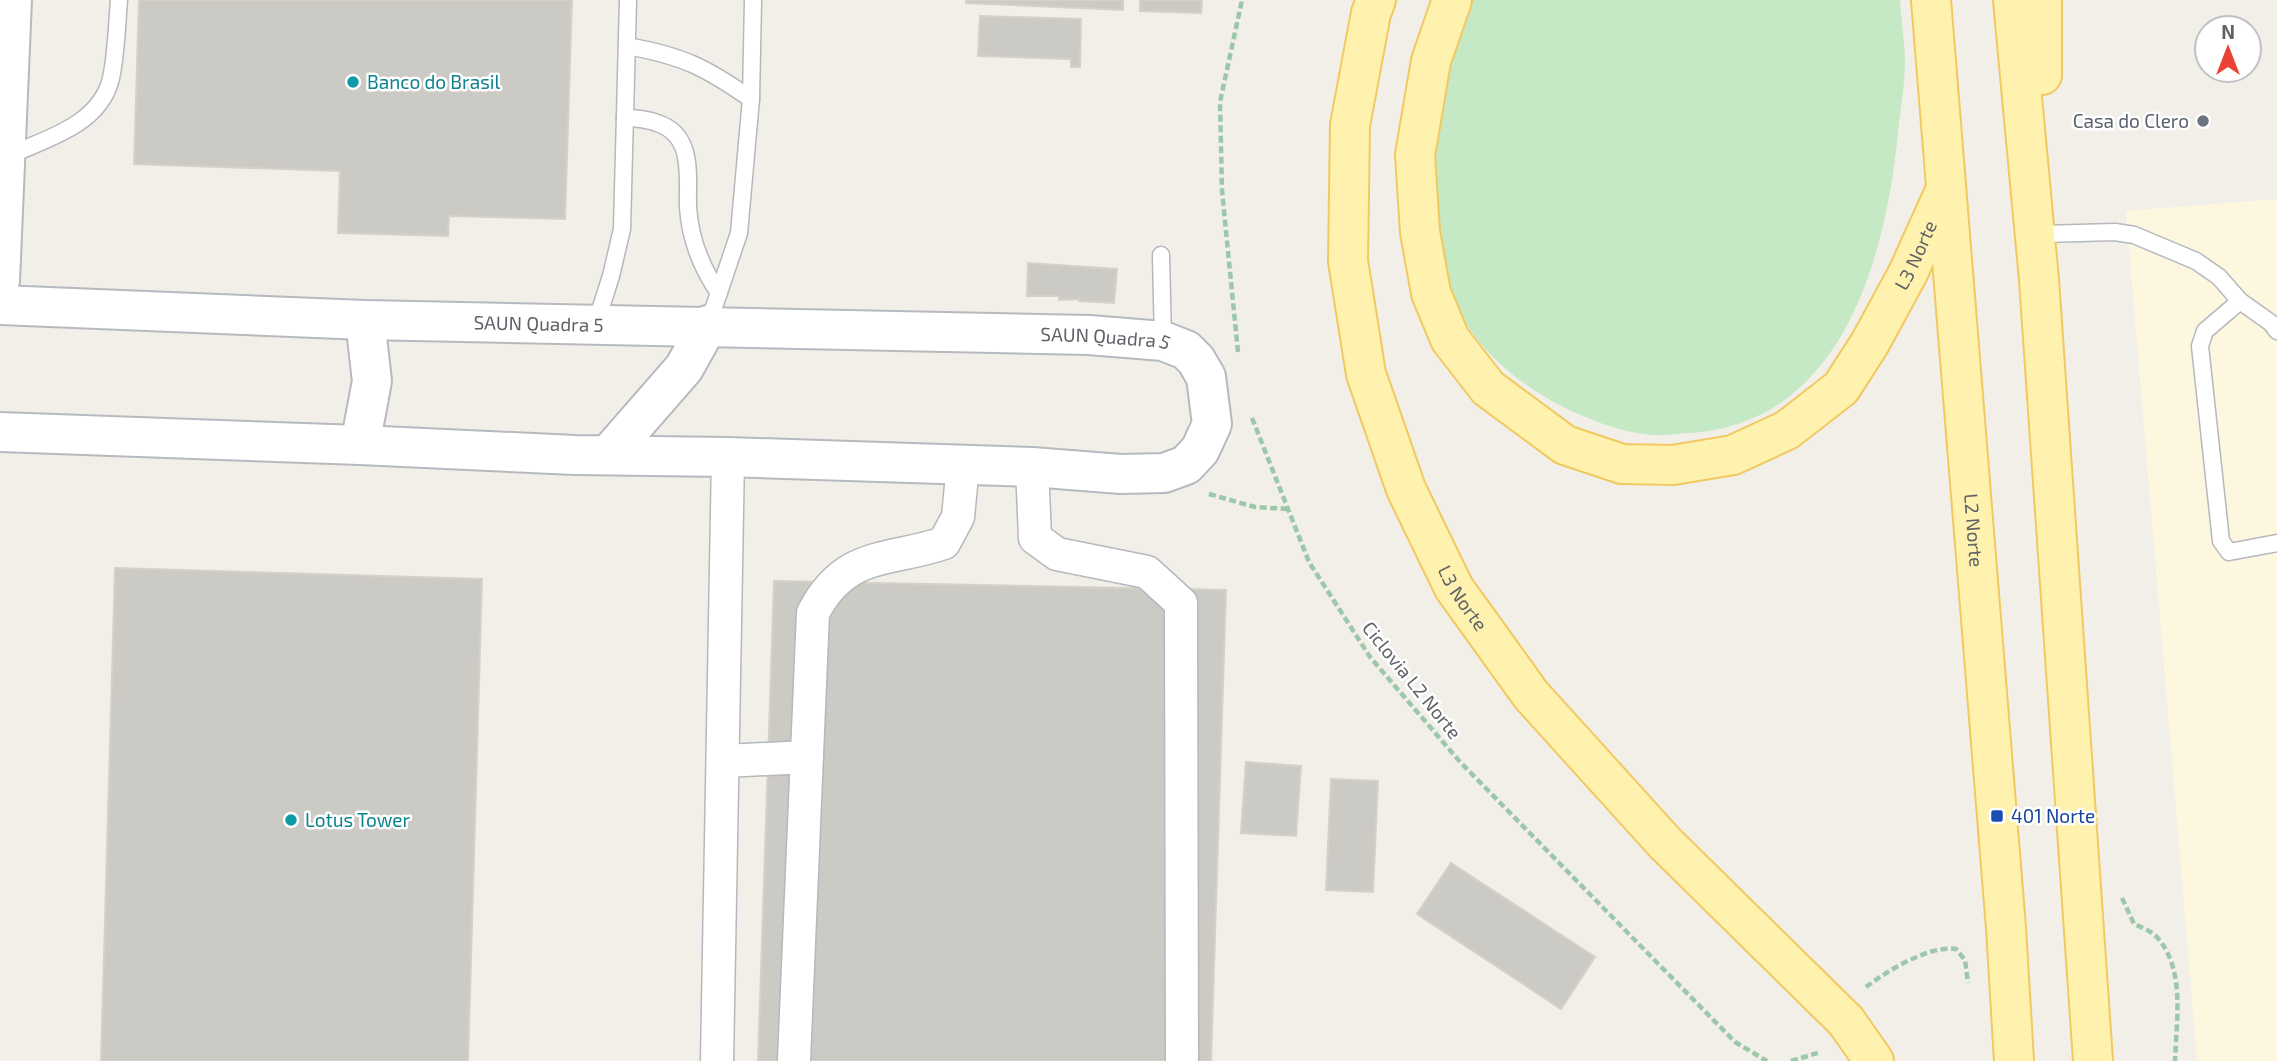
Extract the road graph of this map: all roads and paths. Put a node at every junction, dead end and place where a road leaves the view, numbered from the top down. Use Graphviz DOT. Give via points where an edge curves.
graph roads {
  1 [pos="12,0"];
  2 [pos="119,0"];
  3 [pos="628,0"];
  4 [pos="754,0"];
  5 [pos="1242,0"];
  6 [pos="1376,0"];
  7 [pos="1452,0"];
  8 [pos="1931,0"];
  9 [pos="2013,0"];
  10 [pos="2042,0"];
  11 [pos="627,46"];
  12 [pos="751,99"];
  13 [pos="625,117"];
  14 [pos="5,157"];
  15 [pos="1947,186"];
  16 [pos="2043,234"];
  17 [pos="1161,255"];
  18 [pos="2039,280"];
  19 [pos="0,281"];
  20 [pos="2240,301"];
  21 [pos="0,304"];
  22 [pos="713,309"];
  23 [pos="365,320"];
  24 [pos="596,323"];
  25 [pos="2277,331"];
  26 [pos="1163,341"];
  27 [pos="1238,353"];
  28 [pos="1247,406"];
  29 [pos="0,432"];
  30 [pos="360,445"];
  31 [pos="609,454"];
  32 [pos="728,457"];
  33 [pos="963,466"];
  34 [pos="1032,467"];
  35 [pos="1164,473"];
  36 [pos="1288,509"];
  37 [pos="2277,543"];
  38 [pos="807,757"];
  39 [pos="724,761"];
  40 [pos="2083,888"];
  41 [pos="717,1061"];
  42 [pos="794,1061"];
  43 [pos="1182,1061"];
  44 [pos="1767,1061"];
  45 [pos="1874,1061"];
  46 [pos="2014,1061"];
  47 [pos="2093,1061"];
  48 [pos="2175,1061"];
  1 -- 14 [label="street"];
  2 -- 14 [label="lane" via="110,82 93,112 72,127"];
  3 -- 11 [label="lane"];
  4 -- 12 [label="lane"];
  5 -- 27 [label="path" via="1220,102 1222,191"];
  6 -- 45 [label="main road, L3 Norte" via="1350,125 1348,261 1366,374 1406,489 1454,588 1531,695 1665,843 1846,1021"];
  7 -- 15 [label="main road, L3 Norte" via="1431,61 1415,155 1420,232 1431,293 1450,339 1488,388 1565,445 1622,464 1673,465 1733,456 1787,430 1849,377 1908,273"];
  8 -- 15 [label="main road, L2 Norte"];
  9 -- 18 [label="main road"];
  10 -- 16 [label="main road"];
  11 -- 12 [label="lane" via="698,65"];
  11 -- 13 [label="lane"];
  12 -- 22 [label="lane" via="739,233"];
  13 -- 22 [label="lane" via="659,123 684,145 689,167 688,209"];
  13 -- 24 [label="lane" via="622,229"];
  14 -- 19 [label="street"];
  15 -- 46 [label="main road, L2 Norte"];
  16 -- 18 [label="main road"];
  16 -- 20 [label="lane" via="2134,235 2196,261 2219,277"];
  17 -- 26 [label="lane"];
  18 -- 40 [label="main road"];
  20 -- 25 [label="lane"];
  20 -- 37 [label="lane" via="2205,331 2200,346 2221,541 2230,552"];
  21 -- 23 [label="street, SAUN Quadra 5"];
  22 -- 24 [label="street, SAUN Quadra 5"];
  22 -- 26 [label="street, SAUN Quadra 5"];
  22 -- 31 [label="street" via="684,368"];
  23 -- 24 [label="street, SAUN Quadra 5"];
  23 -- 30 [label="street" via="372,381"];
  26 -- 35 [label="street, SAUN Quadra 5" via="1186,350 1206,377 1212,424 1200,450 1186,465"];
  28 -- 36 [label="path, Ciclovia L2 Norte"];
  29 -- 30 [label="street, SAUN Quadra 5"];
  30 -- 31 [label="street, SAUN Quadra 5"];
  31 -- 32 [label="street, SAUN Quadra 5"];
  32 -- 33 [label="street, SAUN Quadra 5"];
  32 -- 39 [label="street"];
  33 -- 34 [label="street, SAUN Quadra 5"];
  33 -- 38 [label="street" via="958,517 944,542 875,558 841,575 823,593 813,613"];
  34 -- 35 [label="street, SAUN Quadra 5"];
  34 -- 43 [label="street" via="1035,538 1057,554 1147,572 1181,603"];
  35 -- 36 [label="path" via="1255,508"];
  36 -- 44 [label="path, Ciclovia L2 Norte" via="1310,562 1370,657 1461,763 1735,1042"];
  38 -- 39 [label="street"];
  38 -- 42 [label="street"];
  39 -- 41 [label="street"];
  40 -- 47 [label="main road"];
  40 -- 48 [label="path" via="2117,888 2134,924 2162,942 2177,978"];
}
